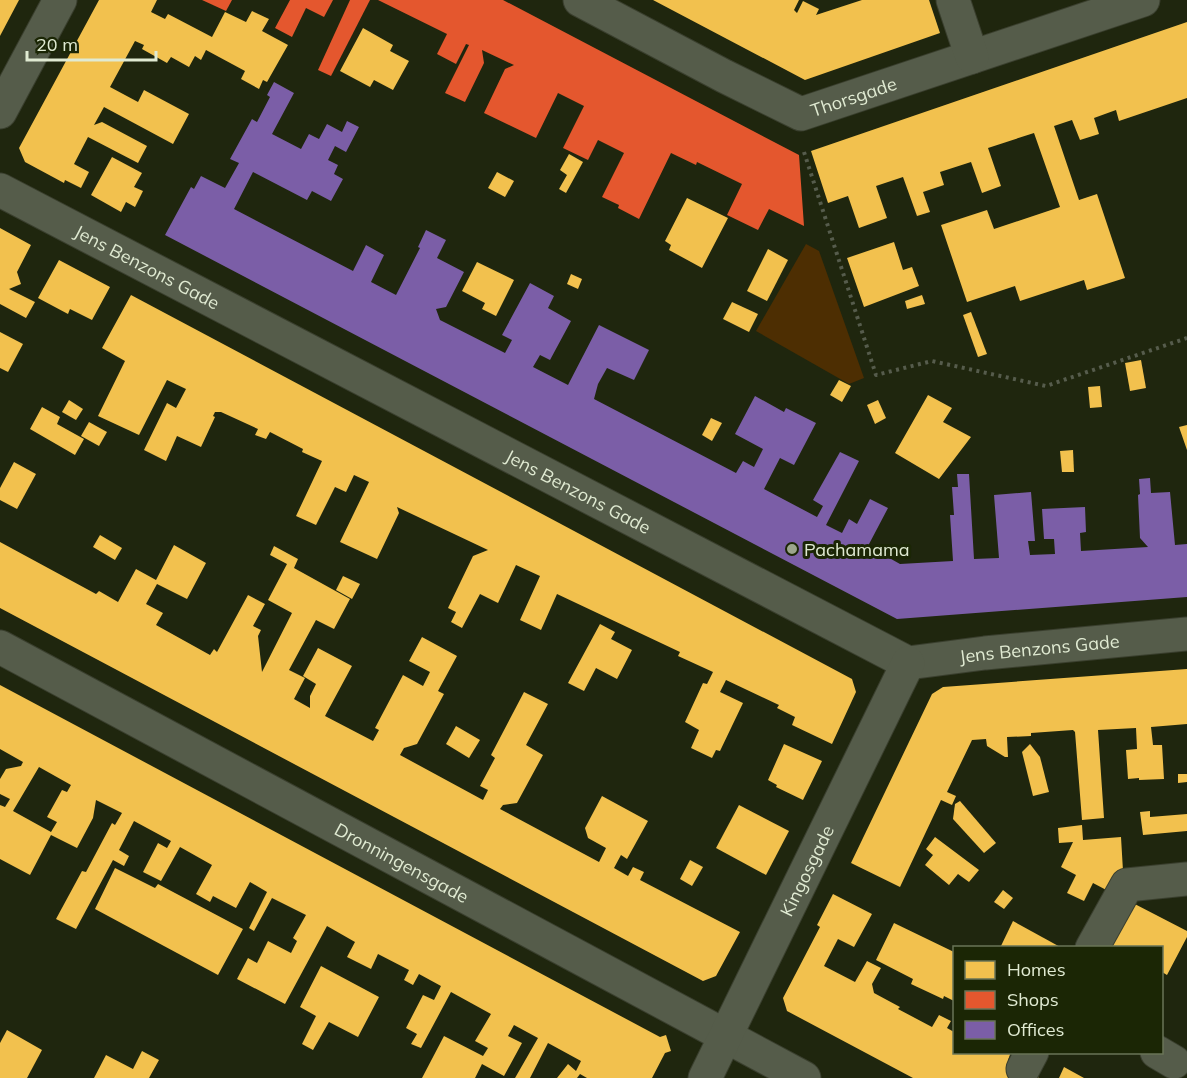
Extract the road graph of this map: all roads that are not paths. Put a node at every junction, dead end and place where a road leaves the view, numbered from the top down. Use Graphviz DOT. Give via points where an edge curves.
graph roads {
  1 [pos="60,0"];
  2 [pos="580,0"];
  3 [pos="953,0"];
  4 [pos="1143,0"];
  5 [pos="972,57"];
  6 [pos="0,112"];
  7 [pos="0,190"];
  8 [pos="1187,634"];
  9 [pos="0,648"];
  10 [pos="908,663"];
  11 [pos="1187,879"];
  12 [pos="1093,946"];
  13 [pos="726,1038"];
  14 [pos="705,1078"];
  15 [pos="804,1078"];
  1 -- 6 [label="street"];
  2 -- 5 [label="street, Thorsgade" via="801,114"];
  3 -- 5 [label="street"];
  4 -- 5 [label="street, Thorsgade"];
  7 -- 10 [label="street, Jens Benzons Gade"];
  8 -- 10 [label="street, Jens Benzons Gade"];
  9 -- 13 [label="street, Dronningensgade"];
  10 -- 13 [label="street, Kingosgade"];
  11 -- 12 [label="street" via="1127,885"];
  13 -- 14 [label="street, Kingosgade"];
  13 -- 15 [label="street, Dronningensgade"];
}
